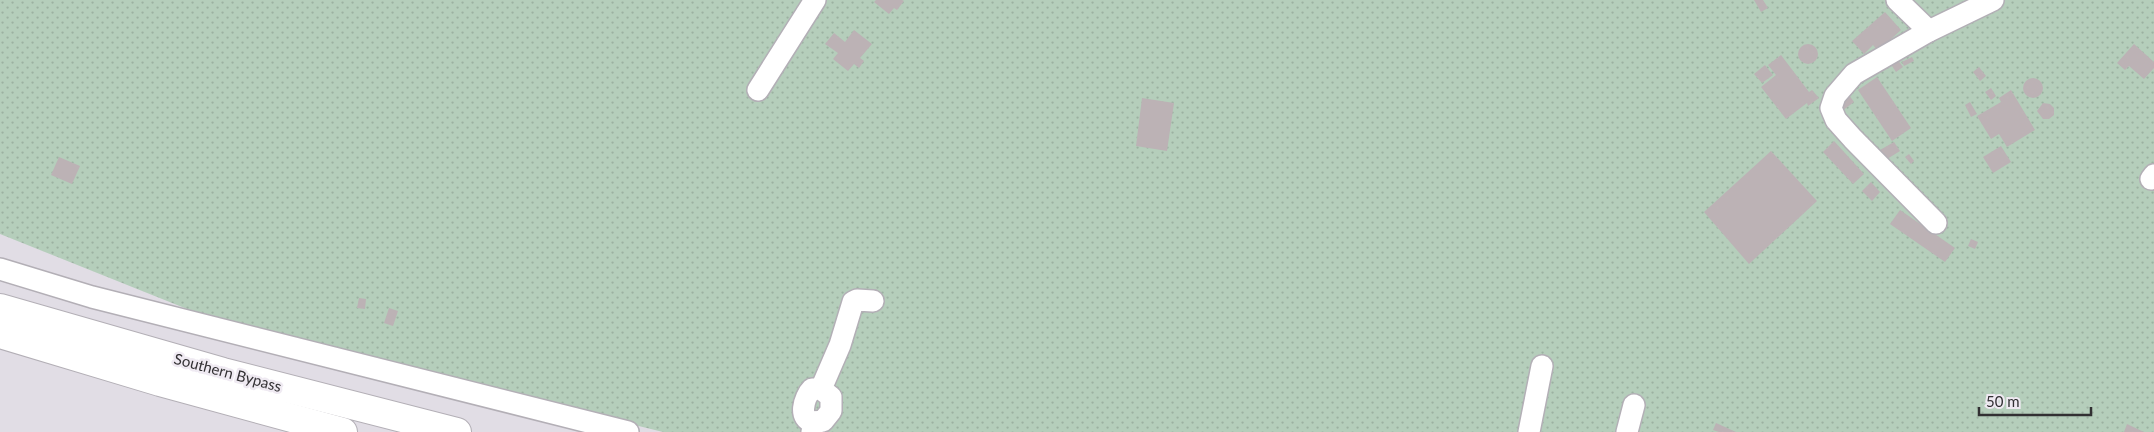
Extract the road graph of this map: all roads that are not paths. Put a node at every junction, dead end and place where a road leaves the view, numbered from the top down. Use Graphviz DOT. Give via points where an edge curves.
graph roads {
  1 [pos="815,0"];
  2 [pos="1897,0"];
  3 [pos="1993,0"];
  4 [pos="1929,31"];
  5 [pos="758,90"];
  6 [pos="1936,223"];
  7 [pos="0,269"];
  8 [pos="873,301"];
  9 [pos="0,308"];
  10 [pos="0,334"];
  11 [pos="1542,366"];
  12 [pos="1634,405"];
  13 [pos="813,427"];
  14 [pos="342,432"];
  15 [pos="457,432"];
  16 [pos="628,432"];
  17 [pos="1529,432"];
  18 [pos="1627,432"];
  1 -- 5 [label="street"];
  2 -- 4 [label="street"];
  3 -- 4 [label="street"];
  4 -- 6 [label="street" via="1854,74 1835,96 1831,108 1836,120 1853,140"];
  7 -- 16 [label="street" via="92,297"];
  8 -- 13 [label="street" via="852,302 840,345 822,389 831,397 832,404 827,417"];
  9 -- 15 [label="highway, Southern Bypass" via="223,372"];
  10 -- 14 [label="highway, Southern Bypass"];
  11 -- 17 [label="street"];
  12 -- 18 [label="street"];
}
